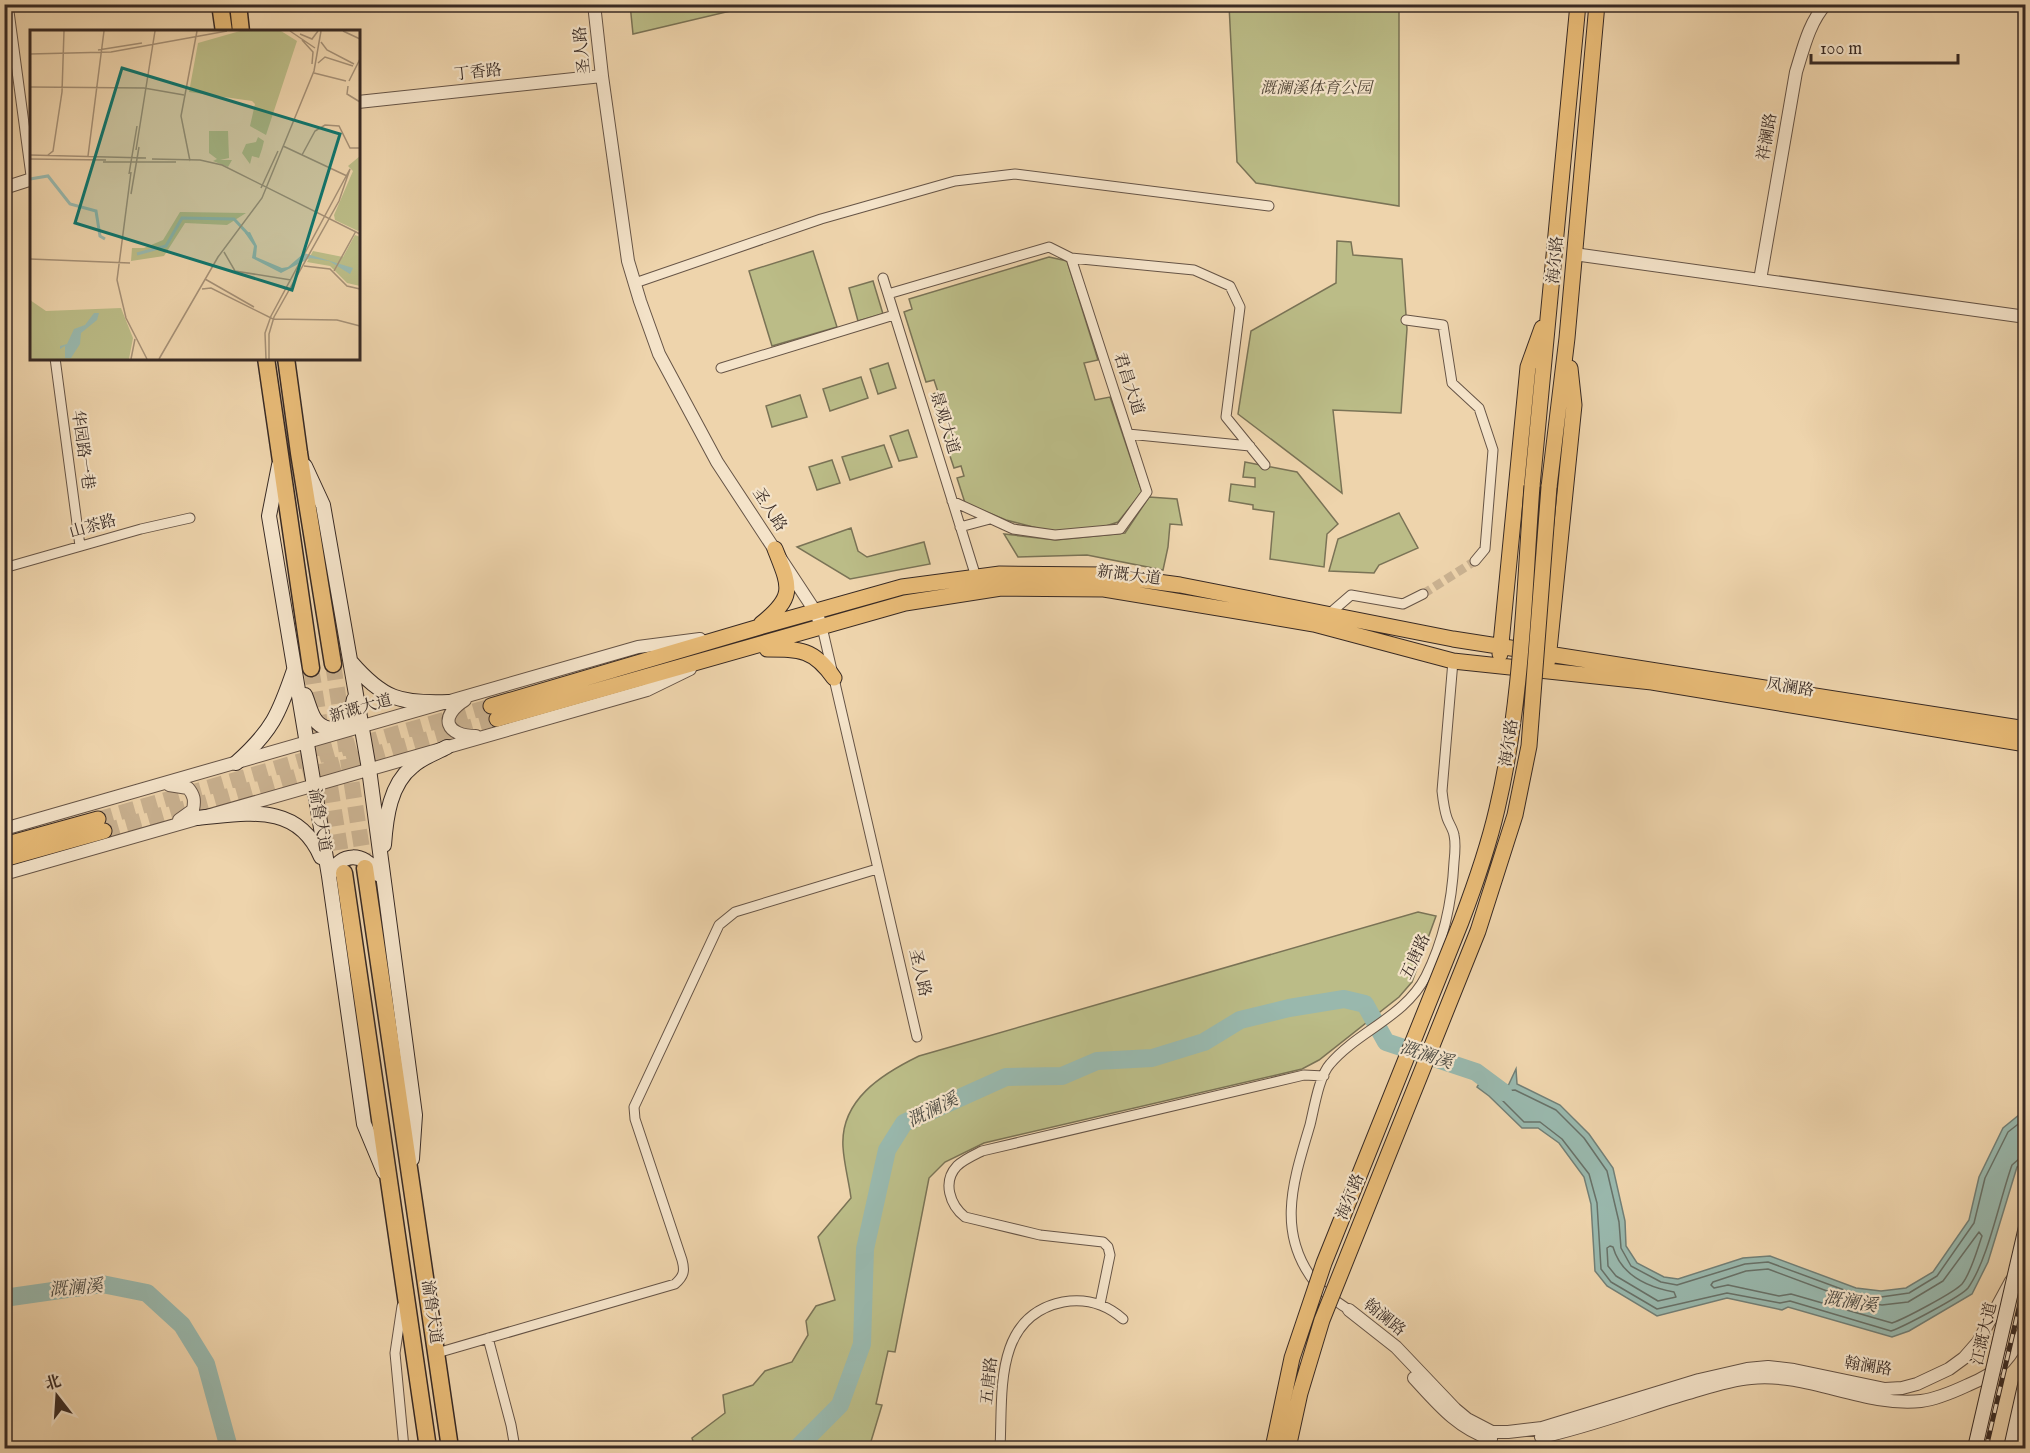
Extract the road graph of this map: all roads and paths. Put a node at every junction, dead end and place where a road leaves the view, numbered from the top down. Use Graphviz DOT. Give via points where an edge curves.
graph roads {
  1 [pos="8,4"];
  2 [pos="220,4"];
  3 [pos="238,4"];
  4 [pos="594,4"];
  5 [pos="1578,4"];
  6 [pos="1598,4"];
  7 [pos="1826,4"];
  8 [pos="224,30"];
  9 [pos="242,30"];
  10 [pos="602,76"];
  11 [pos="360,102"];
  12 [pos="30,173"];
  13 [pos="30,181"];
  14 [pos="4,188"];
  15 [pos="1269,206"];
  16 [pos="1574,255"];
  17 [pos="1071,258"];
  18 [pos="883,278"];
  19 [pos="1760,280"];
  20 [pos="635,283"];
  21 [pos="888,294"];
  22 [pos="1549,308"];
  23 [pos="894,315"];
  24 [pos="2025,318"];
  25 [pos="1406,320"];
  26 [pos="1567,338"];
  27 [pos="55,360"];
  28 [pos="266,360"];
  29 [pos="286,360"];
  30 [pos="721,368"];
  31 [pos="1128,434"];
  32 [pos="1250,447"];
  33 [pos="299,453"];
  34 [pos="1265,465"];
  35 [pos="952,501"];
  36 [pos="190,518"];
  37 [pos="990,519"];
  38 [pos="960,527"];
  39 [pos="80,546"];
  40 [pos="775,549"];
  41 [pos="1475,561"];
  42 [pos="4,568"];
  43 [pos="976,577"];
  44 [pos="1423,594"];
  45 [pos="815,611"];
  46 [pos="1329,614"];
  47 [pos="822,627"];
  48 [pos="756,628"];
  49 [pos="729,635"];
  50 [pos="1500,645"];
  51 [pos="746,650"];
  52 [pos="1549,652"];
  53 [pos="350,661"];
  54 [pos="707,661"];
  55 [pos="1453,661"];
  56 [pos="333,664"];
  57 [pos="1499,666"];
  58 [pos="303,668"];
  59 [pos="1547,672"];
  60 [pos="834,678"];
  61 [pos="355,691"];
  62 [pos="473,695"];
  63 [pos="449,702"];
  64 [pos="362,728"];
  65 [pos="2025,729"];
  66 [pos="487,736"];
  67 [pos="307,743"];
  68 [pos="2025,744"];
  69 [pos="447,747"];
  70 [pos="236,764"];
  71 [pos="369,769"];
  72 [pos="313,784"];
  73 [pos="160,785"];
  74 [pos="196,818"];
  75 [pos="162,828"];
  76 [pos="4,829"];
  77 [pos="4,845"];
  78 [pos="4,859"];
  79 [pos="365,868"];
  80 [pos="877,869"];
  81 [pos="4,874"];
  82 [pos="337,874"];
  83 [pos="382,880"];
  84 [pos="917,1037"];
  85 [pos="1324,1076"];
  86 [pos="411,1176"];
  87 [pos="2025,1227"];
  88 [pos="2025,1254"];
  89 [pos="404,1291"];
  90 [pos="1100,1304"];
  91 [pos="1349,1310"];
  92 [pos="1123,1319"];
  93 [pos="2025,1325"];
  94 [pos="488,1338"];
  95 [pos="437,1353"];
  96 [pos="2025,1381"];
  97 [pos="404,1449"];
  98 [pos="428,1449"];
  99 [pos="450,1449"];
  100 [pos="514,1449"];
  101 [pos="1000,1449"];
  102 [pos="1273,1449"];
  103 [pos="1288,1449"];
  104 [pos="1976,1449"];
  105 [pos="2011,1449"];
  1 -- 12 [label="street"];
  2 -- 8 [label="highway"];
  3 -- 9 [label="highway"];
  4 -- 10 [label="street, 圣人路"];
  5 -- 22 [label="main road, 海尔路"];
  6 -- 16 [label="main road, 海尔路"];
  7 -- 19 [label="street, 祥澜路" via="1806,39 1796,72"];
  10 -- 11 [label="street, 丁香路"];
  10 -- 20 [label="street, 圣人路" via="628,261"];
  13 -- 14 [label="street"];
  15 -- 20 [label="street" via="1015,174 956,181 821,219"];
  16 -- 19 [label="street"];
  16 -- 26 [label="main road, 海尔路"];
  17 -- 21 [label="street" via="1049,247"];
  17 -- 31 [label="street, 君昌大道"];
  17 -- 32 [label="street" via="1194,270 1230,286 1240,307 1226,417"];
  18 -- 21 [label="street, 景观大道"];
  19 -- 24 [label="street"];
  20 -- 40 [label="street, 圣人路" via="659,354 717,462"];
  21 -- 23 [label="street, 景观大道"];
  22 -- 50 [label="main road" via="1528,367"];
  22 -- 102 [label="main road, 海尔路, bridge" via="1517,682 1497,809 1461,922 1324,1263 1293,1358"];
  23 -- 30 [label="street"];
  23 -- 35 [label="street, 景观大道"];
  25 -- 41 [label="street" via="1443,325 1452,383 1479,408 1493,450 1485,549"];
  26 -- 52 [label="main road" via="1574,405"];
  26 -- 103 [label="main road, 海尔路, bridge" via="1549,487 1529,746 1515,815 1478,931 1322,1320"];
  27 -- 39 [label="street, 华园路一巷"];
  28 -- 58 [label="highway, 渝鲁大道"];
  29 -- 33 [label="highway, 渝鲁大道"];
  31 -- 32 [label="street"];
  31 -- 37 [label="street, 君昌大道" via="1147,492 1120,529 1055,535 1013,530"];
  32 -- 34 [label="street"];
  33 -- 53 [label="main road, 渝鲁大道" via="323,505"];
  33 -- 56 [label="highway, 渝鲁大道"];
  35 -- 37 [label="street, 君昌大道"];
  35 -- 38 [label="street, 景观大道"];
  36 -- 39 [label="street, 山茶路"];
  37 -- 38 [label="street"];
  38 -- 43 [label="street, 景观大道"];
  39 -- 42 [label="street, 山茶路"];
  40 -- 45 [label="street, 圣人路"];
  40 -- 48 [label="main road" via="787,579 787,593 773,614"];
  43 -- 45 [label="main road, 新溉大道" via="902,587"];
  43 -- 46 [label="main road, 新溉大道" via="1105,575 1180,585"];
  44 -- 46 [label="street" via="1403,604 1352,595"];
  45 -- 47 [label="street, 圣人路"];
  45 -- 48 [label="main road, 新溉大道"];
  46 -- 50 [label="main road, 新溉大道"];
  47 -- 51 [label="main road, 新溉大道"];
  47 -- 55 [label="main road, 新溉大道" via="905,603 1001,588 1104,589 1314,624"];
  47 -- 60 [label="street, 圣人路"];
  48 -- 49 [label="main road, 新溉大道"];
  49 -- 54 [label="main road, 新溉大道" via="494,712"];
  49 -- 62 [label="street, 新溉大道" via="638,647"];
  50 -- 52 [label="main road, 新溉大道"];
  50 -- 57 [label="main road"];
  51 -- 54 [label="main road, 新溉大道"];
  51 -- 60 [label="main road" via="804,651 821,662"];
  52 -- 59 [label="main road"];
  52 -- 65 [label="main road, 凤澜路"];
  53 -- 61 [label="main road, 渝鲁大道"];
  53 -- 63 [label="main road" via="366,679 402,701"];
  54 -- 66 [label="street, 新溉大道" via="647,690"];
  55 -- 57 [label="main road, 新溉大道"];
  55 -- 85 [label="street, 五唐路" via="1442,791 1455,846 1453,893 1443,935 1417,991 1393,1015 1342,1050"];
  57 -- 59 [label="main road, 新溉大道"];
  58 -- 61 [label="main road" via="314,719 322,727 331,730 347,722"];
  58 -- 67 [label="main road, 渝鲁大道"];
  58 -- 70 [label="main road" via="271,726"];
  59 -- 68 [label="main road, 凤澜路" via="1652,682"];
  60 -- 80 [label="street, 圣人路"];
  61 -- 64 [label="main road, 渝鲁大道"];
  62 -- 63 [label="street, 新溉大道"];
  62 -- 66 [label="street" via="450,712 450,728 466,736"];
  63 -- 64 [label="street, 新溉大道"];
  64 -- 67 [label="street, 新溉大道"];
  64 -- 71 [label="main road, 渝鲁大道"];
  66 -- 69 [label="street, 新溉大道"];
  67 -- 70 [label="street, 新溉大道"];
  67 -- 72 [label="main road, 渝鲁大道"];
  69 -- 71 [label="street, 新溉大道"];
  69 -- 83 [label="main road" via="413,766 398,783 387,818"];
  70 -- 73 [label="street, 新溉大道"];
  71 -- 72 [label="street, 新溉大道"];
  71 -- 83 [label="main road, 渝鲁大道"];
  72 -- 74 [label="street, 新溉大道"];
  72 -- 82 [label="main road, 渝鲁大道"];
  73 -- 75 [label="street" via="188,788 195,800 193,810"];
  73 -- 76 [label="street, 新溉大道"];
  74 -- 75 [label="street, 新溉大道"];
  74 -- 82 [label="main road" via="258,814 295,823"];
  75 -- 81 [label="street, 新溉大道"];
  77 -- 78 [label="main road" via="101,825"];
  79 -- 86 [label="highway, 渝鲁大道"];
  80 -- 84 [label="street, 圣人路"];
  80 -- 94 [label="street" via="735,912 719,925 634,1107 685,1270 682,1278 675,1284"];
  82 -- 83 [label="main road" via="335,865 340,861 357,858 372,865"];
  82 -- 89 [label="highway, 渝鲁大道"];
  83 -- 86 [label="main road, 渝鲁大道" via="415,1115"];
  85 -- 90 [label="street" via="1304,1075 993,1148 956,1167 948,1189 957,1211 965,1217 1040,1235 1103,1242 1110,1255"];
  85 -- 91 [label="street, 五唐路" via="1292,1197 1290,1229 1299,1257 1318,1286"];
  86 -- 95 [label="highway, 渝鲁大道"];
  87 -- 104 [label="main road, 江溉大道, bridge"];
  88 -- 91 [label="street, 翰澜路" via="1978,1342 1949,1369 1917,1384 1885,1389 1794,1370 1746,1369 1523,1432 1492,1431 1467,1419 1396,1347"];
  89 -- 97 [label="street" via="395,1353"];
  89 -- 98 [label="highway, 渝鲁大道"];
  90 -- 92 [label="street, 五唐路"];
  90 -- 101 [label="street, 五唐路" via="1087,1301 1046,1306 1027,1319 1015,1335 1006,1357"];
  91 -- 93 [label="street, 翰澜路" via="1459,1424 1474,1434 1508,1441 1546,1436 1749,1378 1793,1379 1884,1400 1922,1401 1982,1380 2003,1365 2017,1347"];
  94 -- 95 [label="street"];
  94 -- 100 [label="street"];
  95 -- 99 [label="highway, 渝鲁大道"];
  96 -- 105 [label="main road"];
}
